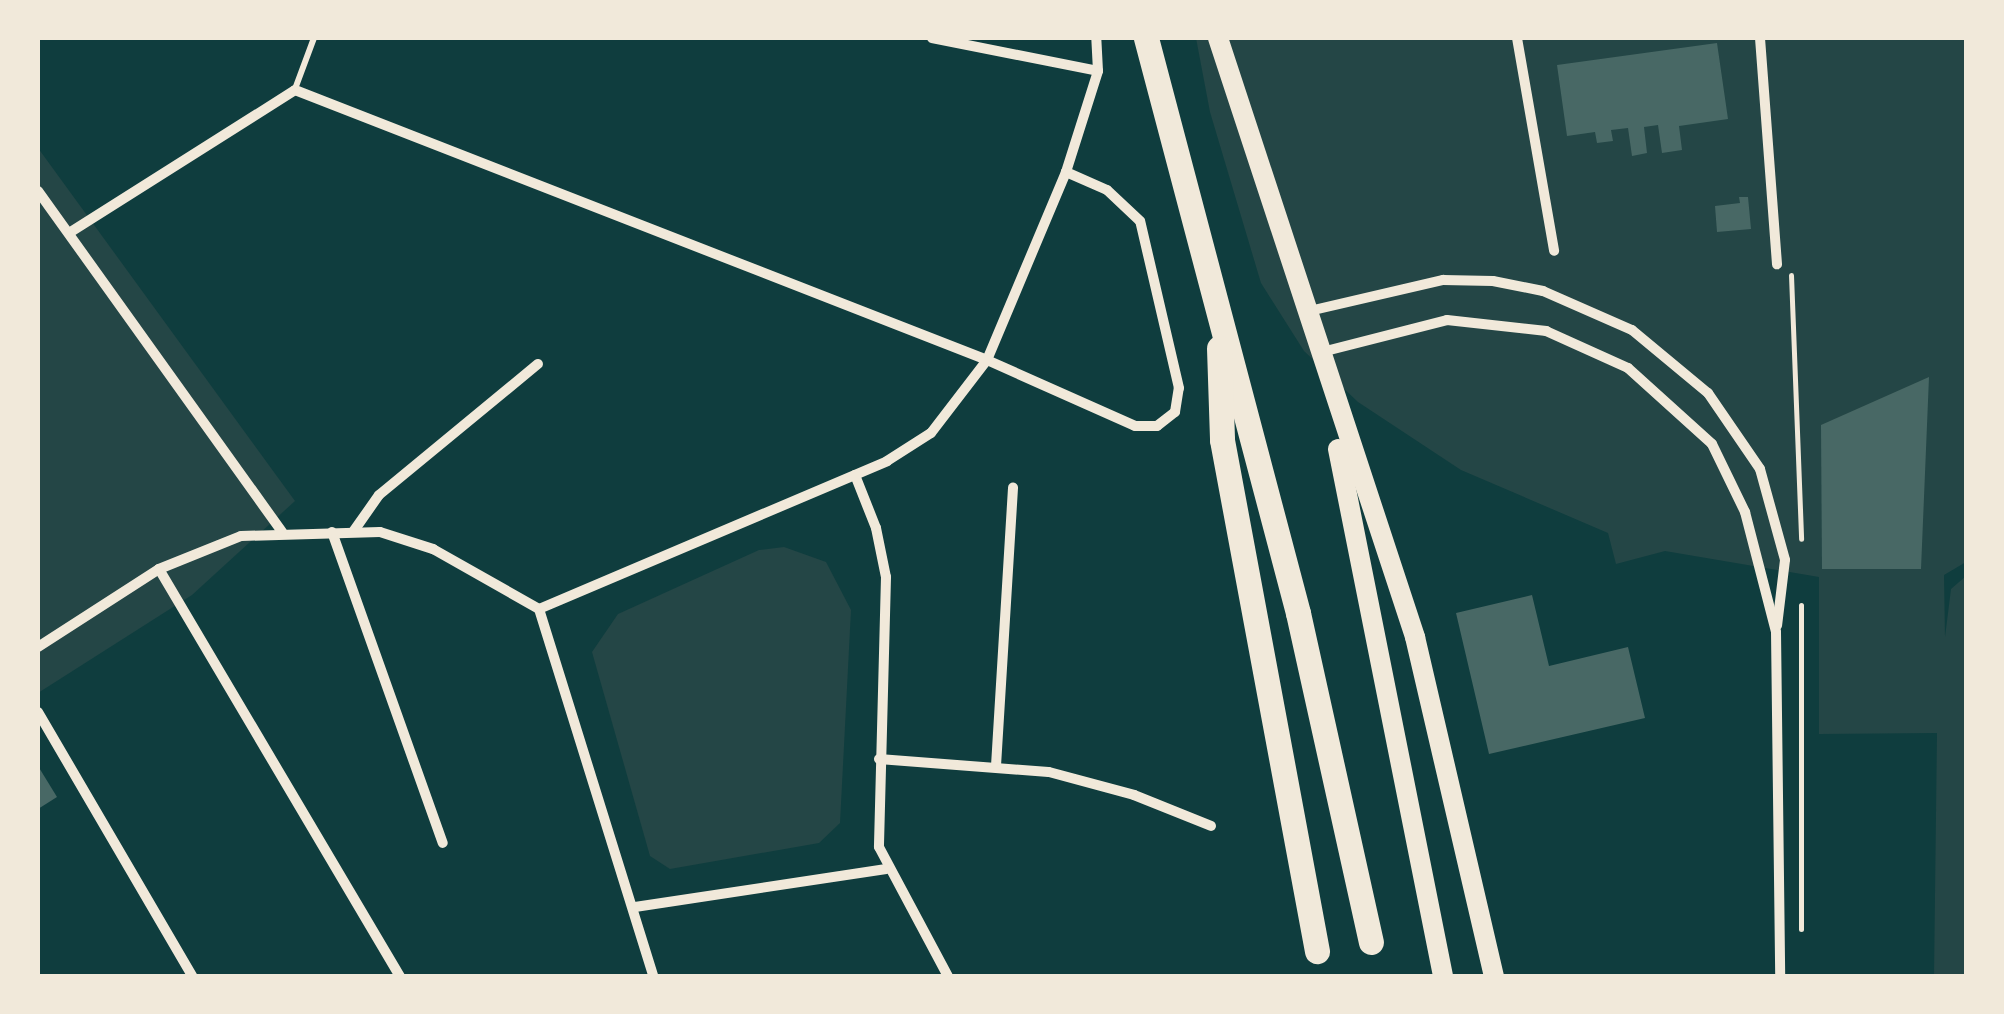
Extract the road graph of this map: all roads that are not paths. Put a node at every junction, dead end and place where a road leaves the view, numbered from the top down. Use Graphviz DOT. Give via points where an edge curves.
graph roads {
  1 [pos="314,38"];
  2 [pos="932,38"];
  3 [pos="1096,38"];
  4 [pos="1148,38"];
  5 [pos="1218,38"];
  6 [pos="1517,38"];
  7 [pos="1760,38"];
  8 [pos="1098,71"];
  9 [pos="295,90"];
  10 [pos="1066,172"];
  11 [pos="38,191"];
  12 [pos="70,234"];
  13 [pos="1554,251"];
  14 [pos="1777,264"];
  15 [pos="1218,304"];
  16 [pos="1304,313"];
  17 [pos="1316,353"];
  18 [pos="987,360"];
  19 [pos="538,364"];
  20 [pos="1246,376"];
  21 [pos="1324,378"];
  22 [pos="855,475"];
  23 [pos="1013,488"];
  24 [pos="282,532"];
  25 [pos="332,532"];
  26 [pos="354,532"];
  27 [pos="158,569"];
  28 [pos="539,609"];
  29 [pos="1776,632"];
  30 [pos="38,647"];
  31 [pos="38,712"];
  32 [pos="879,759"];
  33 [pos="996,766"];
  34 [pos="1211,826"];
  35 [pos="444,843"];
  36 [pos="886,869"];
  37 [pos="635,907"];
  38 [pos="1371,942"];
  39 [pos="1318,951"];
  40 [pos="192,976"];
  41 [pos="400,976"];
  42 [pos="653,976"];
  43 [pos="948,976"];
  44 [pos="1443,976"];
  45 [pos="1494,976"];
  46 [pos="1780,976"];
  1 -- 9 [label="lane"];
  2 -- 8 [label="street"];
  3 -- 8 [label="street"];
  4 -- 15 [label="highway"];
  4 -- 20 [label="highway"];
  5 -- 16 [label="main road"];
  6 -- 13 [label="street"];
  7 -- 14 [label="street"];
  8 -- 10 [label="street"];
  9 -- 12 [label="street"];
  9 -- 18 [label="street"];
  10 -- 18 [label="street"];
  10 -- 18 [label="street" via="1107,190 1140,221 1179,388 1168,421 1135,426"];
  11 -- 12 [label="street"];
  12 -- 24 [label="street"];
  15 -- 38 [label="highway"];
  15 -- 39 [label="highway" via="1221,421"];
  16 -- 17 [label="main road"];
  16 -- 29 [label="street" via="1444,280 1493,281 1543,291 1632,330 1708,393 1760,469 1785,560"];
  17 -- 21 [label="main road"];
  17 -- 29 [label="street" via="1398,328 1470,319 1556,334 1616,360 1684,413 1729,472"];
  18 -- 22 [label="street" via="931,433"];
  19 -- 26 [label="street" via="380,495"];
  21 -- 44 [label="main road"];
  21 -- 45 [label="main road" via="1414,637"];
  22 -- 28 [label="street"];
  22 -- 32 [label="street" via="886,577"];
  23 -- 33 [label="street"];
  24 -- 25 [label="street"];
  24 -- 27 [label="street" via="228,539"];
  25 -- 26 [label="street"];
  25 -- 35 [label="street"];
  26 -- 28 [label="street" via="417,542"];
  27 -- 30 [label="street"];
  27 -- 41 [label="street"];
  28 -- 37 [label="street"];
  29 -- 46 [label="street"];
  31 -- 40 [label="street"];
  32 -- 33 [label="street"];
  32 -- 36 [label="street" via="876,823"];
  33 -- 34 [label="street" via="1092,781"];
  36 -- 37 [label="street"];
  36 -- 43 [label="street"];
  37 -- 42 [label="street"];
}
